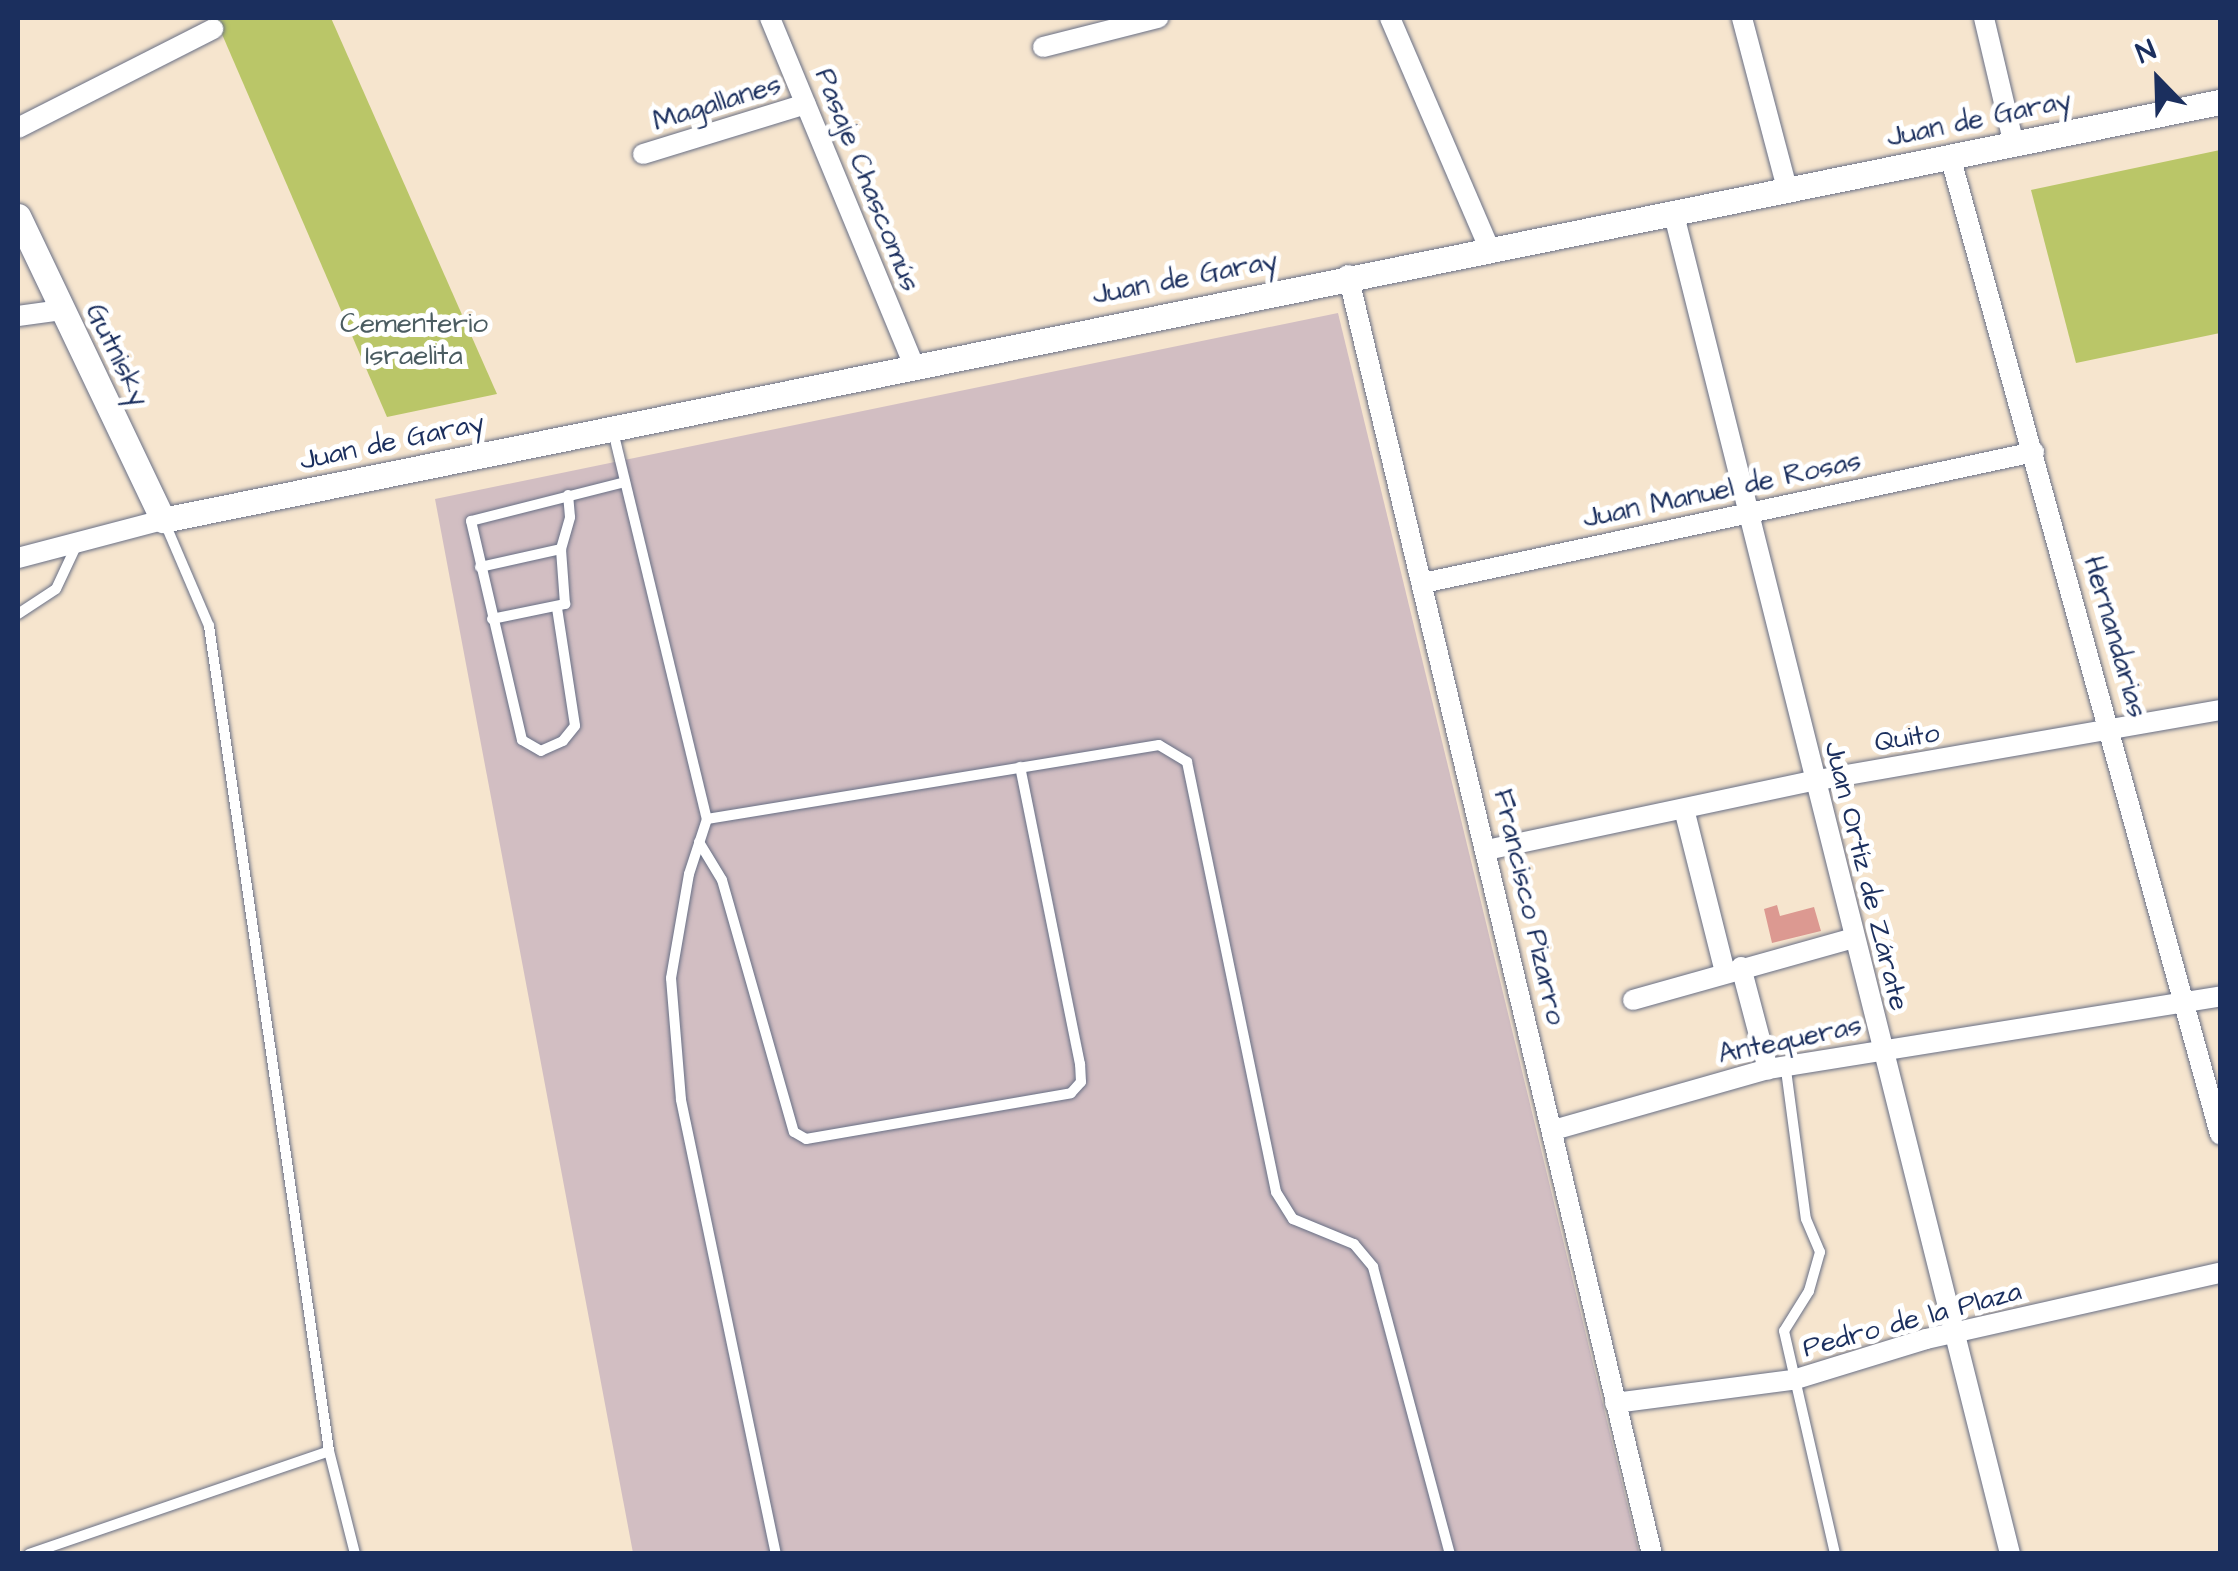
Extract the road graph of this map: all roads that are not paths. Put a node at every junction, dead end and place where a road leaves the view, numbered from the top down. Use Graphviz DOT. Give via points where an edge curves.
graph roads {
  1 [pos="770,18"];
  2 [pos="1158,18"];
  3 [pos="1390,18"];
  4 [pos="1742,18"];
  5 [pos="1984,18"];
  6 [pos="213,29"];
  7 [pos="1043,47"];
  8 [pos="2220,102"];
  9 [pos="806,104"];
  10 [pos="18,128"];
  11 [pos="2013,141"];
  12 [pos="643,154"];
  13 [pos="1950,156"];
  14 [pos="1787,188"];
  15 [pos="1673,212"];
  16 [pos="18,216"];
  17 [pos="1488,248"];
  18 [pos="1348,275"];
  19 [pos="62,310"];
  20 [pos="18,316"];
  21 [pos="913,364"];
  22 [pos="612,426"];
  23 [pos="2034,452"];
  24 [pos="625,482"];
  25 [pos="568,495"];
  26 [pos="1750,512"];
  27 [pos="163,520"];
  28 [pos="78,542"];
  29 [pos="561,549"];
  30 [pos="18,558"];
  31 [pos="480,566"];
  32 [pos="1423,583"];
  33 [pos="557,608"];
  34 [pos="18,614"];
  35 [pos="492,619"];
  36 [pos="2220,710"];
  37 [pos="2112,732"];
  38 [pos="1020,768"];
  39 [pos="1814,782"];
  40 [pos="1684,809"];
  41 [pos="707,819"];
  42 [pos="699,842"];
  43 [pos="1487,850"];
  44 [pos="1854,938"];
  45 [pos="1733,970"];
  46 [pos="2220,997"];
  47 [pos="1633,1000"];
  48 [pos="2187,1004"];
  49 [pos="1881,1049"];
  50 [pos="1777,1070"];
  51 [pos="1554,1130"];
  52 [pos="2220,1134"];
  53 [pos="2220,1273"];
  54 [pos="1956,1335"];
  55 [pos="1792,1380"];
  56 [pos="1615,1403"];
  57 [pos="329,1452"];
  58 [pos="51,1550"];
  59 [pos="30,1554"];
  60 [pos="355,1554"];
  61 [pos="776,1554"];
  62 [pos="1450,1554"];
  63 [pos="1652,1554"];
  64 [pos="1835,1554"];
  65 [pos="2010,1554"];
  1 -- 9 [label="street, Pasaje Chascomús"];
  2 -- 7 [label="street"];
  3 -- 17 [label="street"];
  4 -- 14 [label="street"];
  5 -- 11 [label="street"];
  6 -- 10 [label="street"];
  8 -- 11 [label="street, Juan de Garay"];
  9 -- 12 [label="street, Magallanes"];
  9 -- 21 [label="street, Pasaje Chascomús"];
  11 -- 13 [label="street, Juan de Garay"];
  13 -- 14 [label="street, Juan de Garay"];
  13 -- 23 [label="street, Hernandarias"];
  14 -- 15 [label="street, Juan de Garay"];
  15 -- 17 [label="street, Juan de Garay"];
  15 -- 26 [label="street, Juan Ortíz de Zárate"];
  16 -- 19 [label="street, Gutnisky"];
  17 -- 18 [label="street, Juan de Garay"];
  18 -- 21 [label="street, Juan de Garay"];
  18 -- 32 [label="street, Francisco Pizarro"];
  19 -- 20 [label="street"];
  19 -- 27 [label="street, Gutnisky"];
  21 -- 22 [label="street, Juan de Garay"];
  22 -- 24 [label="lane"];
  22 -- 27 [label="street, Juan de Garay"];
  23 -- 26 [label="street, Juan Manuel de Rosas"];
  23 -- 37 [label="street, Hernandarias"];
  24 -- 25 [label="lane"];
  24 -- 41 [label="lane"];
  25 -- 29 [label="lane"];
  25 -- 31 [label="lane" via="477,515 470,529"];
  26 -- 32 [label="street, Juan Manuel de Rosas"];
  26 -- 39 [label="street, Juan Ortíz de Zárate"];
  27 -- 28 [label="street"];
  27 -- 57 [label="lane" via="210,626"];
  28 -- 30 [label="street"];
  28 -- 34 [label="lane" via="56,588 42,604"];
  29 -- 31 [label="lane"];
  29 -- 33 [label="lane" via="568,597"];
  31 -- 35 [label="lane"];
  32 -- 43 [label="street, Francisco Pizarro"];
  33 -- 35 [label="lane"];
  33 -- 35 [label="lane" via="575,726 564,741 541,751 522,740"];
  36 -- 37 [label="street, Quito"];
  37 -- 39 [label="street, Quito"];
  37 -- 48 [label="street, Hernandarias"];
  38 -- 41 [label="lane"];
  38 -- 42 [label="lane" via="1080,1064 1081,1082 1071,1093 806,1140 794,1132 716,864"];
  38 -- 62 [label="lane" via="1159,745 1186,762 1276,1192 1293,1220 1354,1244 1373,1267"];
  39 -- 40 [label="street, Quito"];
  39 -- 44 [label="street, Juan Ortíz de Zárate"];
  40 -- 43 [label="street, Quito"];
  40 -- 45 [label="street"];
  41 -- 42 [label="lane"];
  42 -- 61 [label="lane" via="671,978 681,1100"];
  43 -- 51 [label="street, Francisco Pizarro"];
  44 -- 45 [label="street"];
  44 -- 49 [label="street, Juan Ortíz de Zárate"];
  45 -- 47 [label="street"];
  45 -- 50 [label="street"];
  46 -- 48 [label="street, Antequeras"];
  48 -- 49 [label="street, Antequeras"];
  48 -- 52 [label="street, Hernandarias"];
  49 -- 50 [label="street, Antequeras"];
  49 -- 54 [label="street, Juan Ortíz de Zárate"];
  50 -- 51 [label="street, Antequeras"];
  50 -- 55 [label="lane" via="1806,1219 1820,1252 1809,1291 1784,1331"];
  51 -- 56 [label="street, Francisco Pizarro"];
  53 -- 54 [label="street, Pedro de la Plaza"];
  54 -- 55 [label="street, Pedro de la Plaza"];
  54 -- 65 [label="street, Juan Ortíz de Zárate"];
  55 -- 56 [label="street, Pedro de la Plaza"];
  55 -- 64 [label="lane"];
  56 -- 63 [label="street, Francisco Pizarro"];
  57 -- 58 [label="lane"];
  57 -- 60 [label="lane"];
  58 -- 59 [label="lane"];
}
